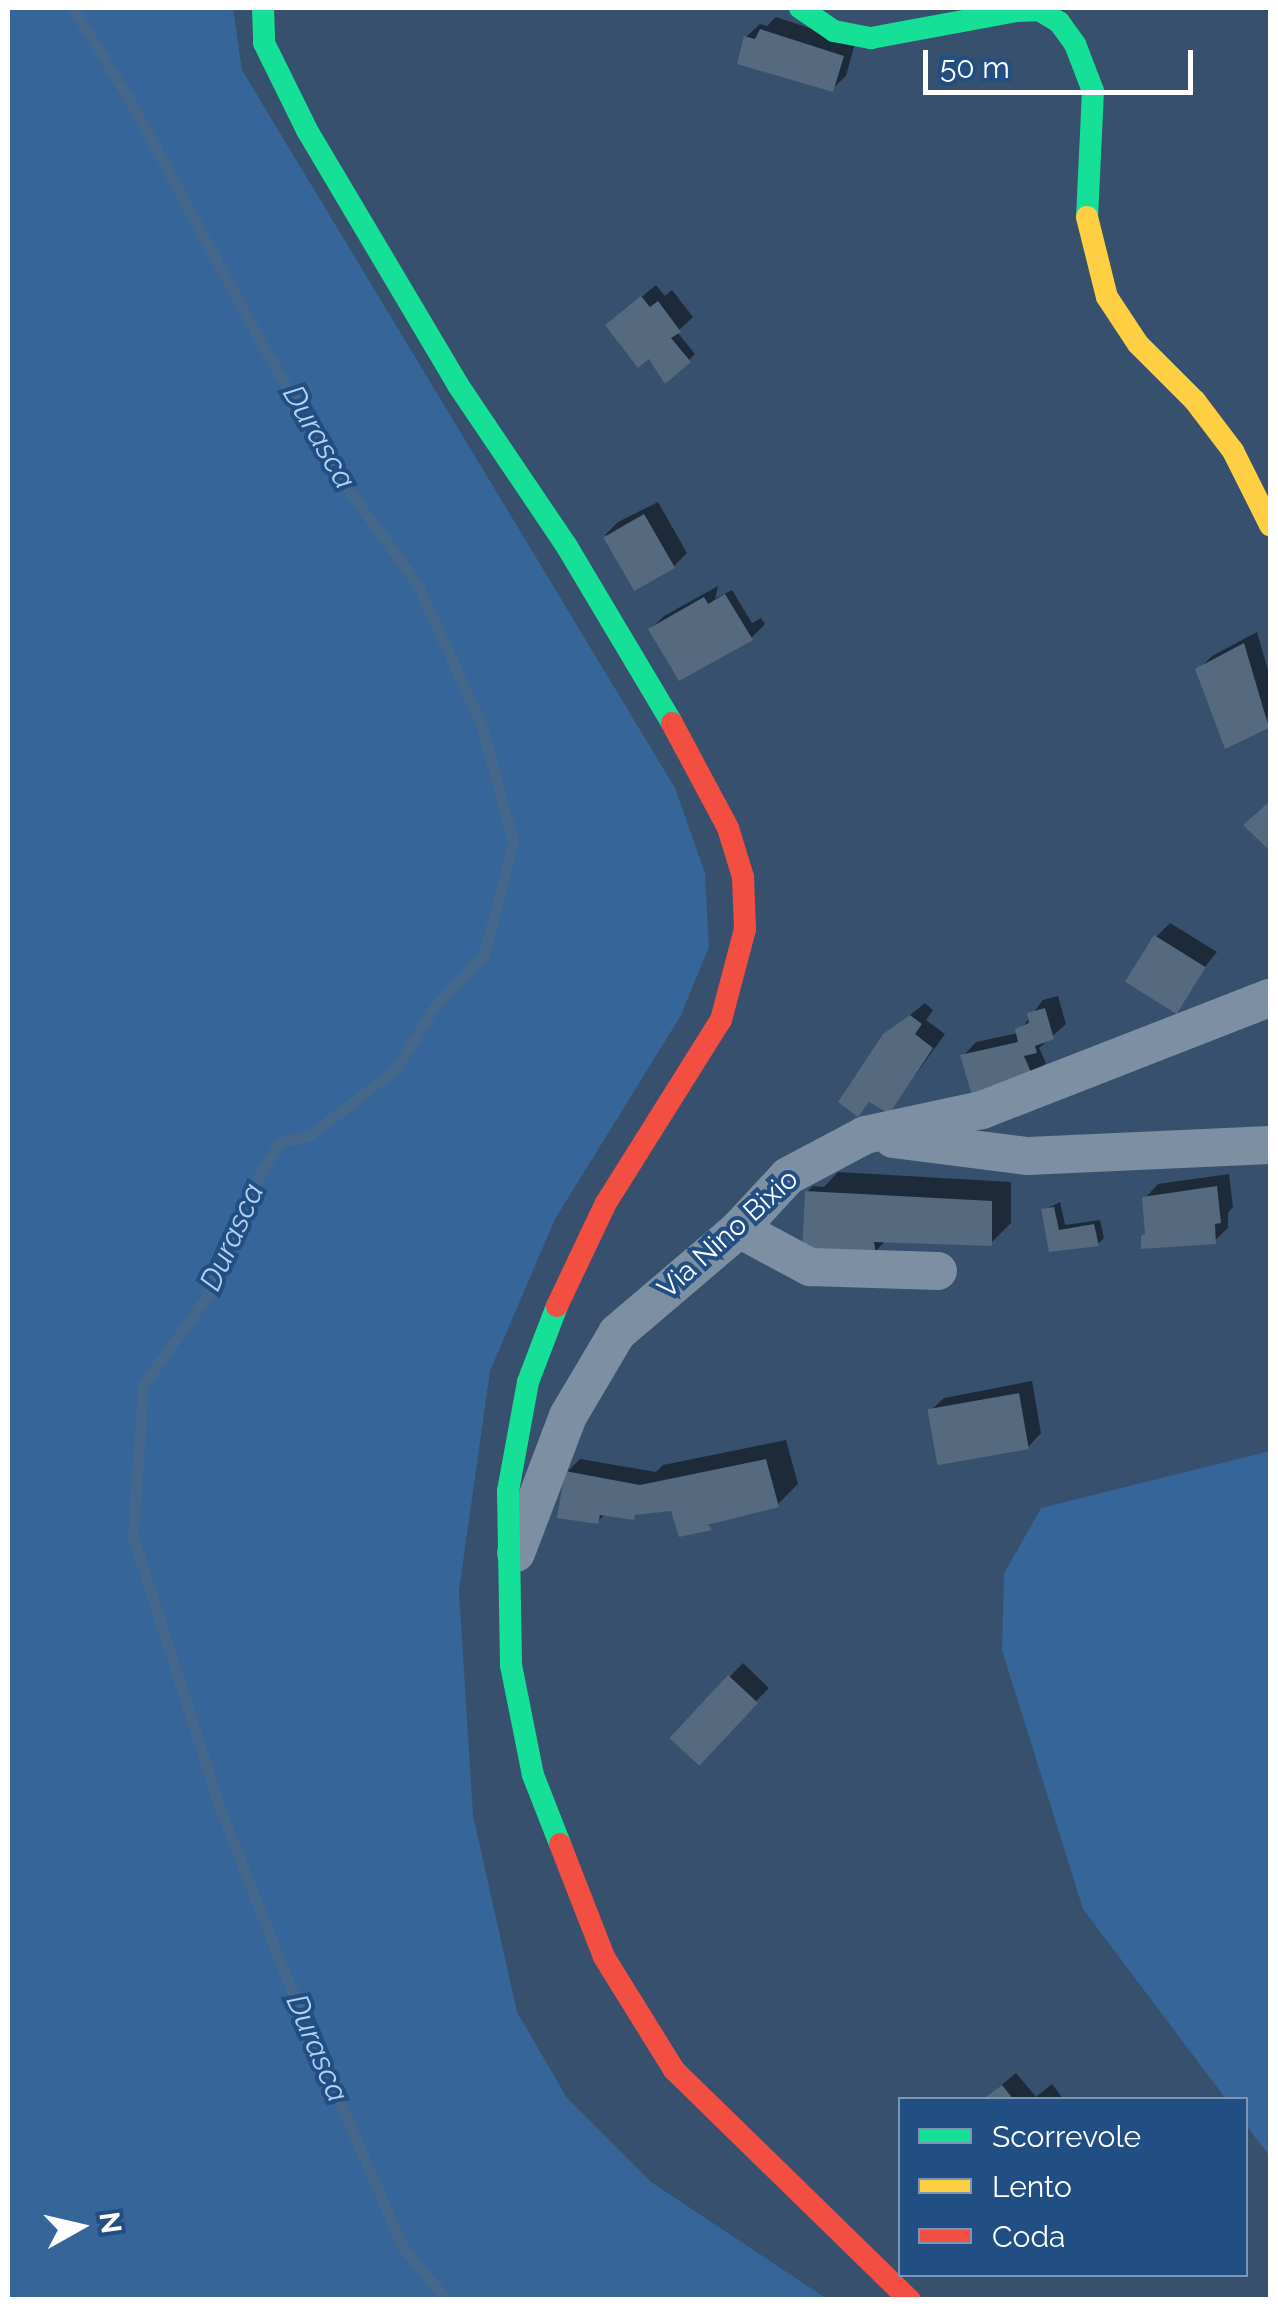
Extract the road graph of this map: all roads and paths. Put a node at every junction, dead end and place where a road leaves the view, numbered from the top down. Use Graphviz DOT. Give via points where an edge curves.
graph roads {
  1 [pos="263,8"];
  2 [pos="800,8"];
  3 [pos="1270,525"];
  4 [pos="1270,998"];
  5 [pos="1085,1042"];
  6 [pos="1159,1043"];
  7 [pos="866,1135"];
  8 [pos="1270,1145"];
  9 [pos="739,1229"];
  10 [pos="938,1272"];
  11 [pos="506,1578"];
  12 [pos="910,2300"];
  1 -- 11 [label="main road" via="264,43 300,118 699,769 743,878 745,929 721,1020 606,1203 528,1382 508,1491"];
  2 -- 3 [label="main road" via="834,30 870,38 1016,11 1038,10 1059,22 1094,92 1088,221 1107,297 1138,344 1195,401 1232,451"];
  4 -- 6 [label="street, Via Nino Bixio"];
  5 -- 6 [label="street, Via Nino Bixio"];
  6 -- 7 [label="street, Via Nino Bixio" via="982,1110"];
  7 -- 8 [label="street" via="1028,1156"];
  7 -- 9 [label="street, Via Nino Bixio" via="788,1176"];
  9 -- 10 [label="street" via="810,1267"];
  9 -- 11 [label="street, Via Nino Bixio" via="617,1333 568,1416"];
  11 -- 12 [label="main road" via="511,1665 533,1776 604,1958 674,2070"];
}
